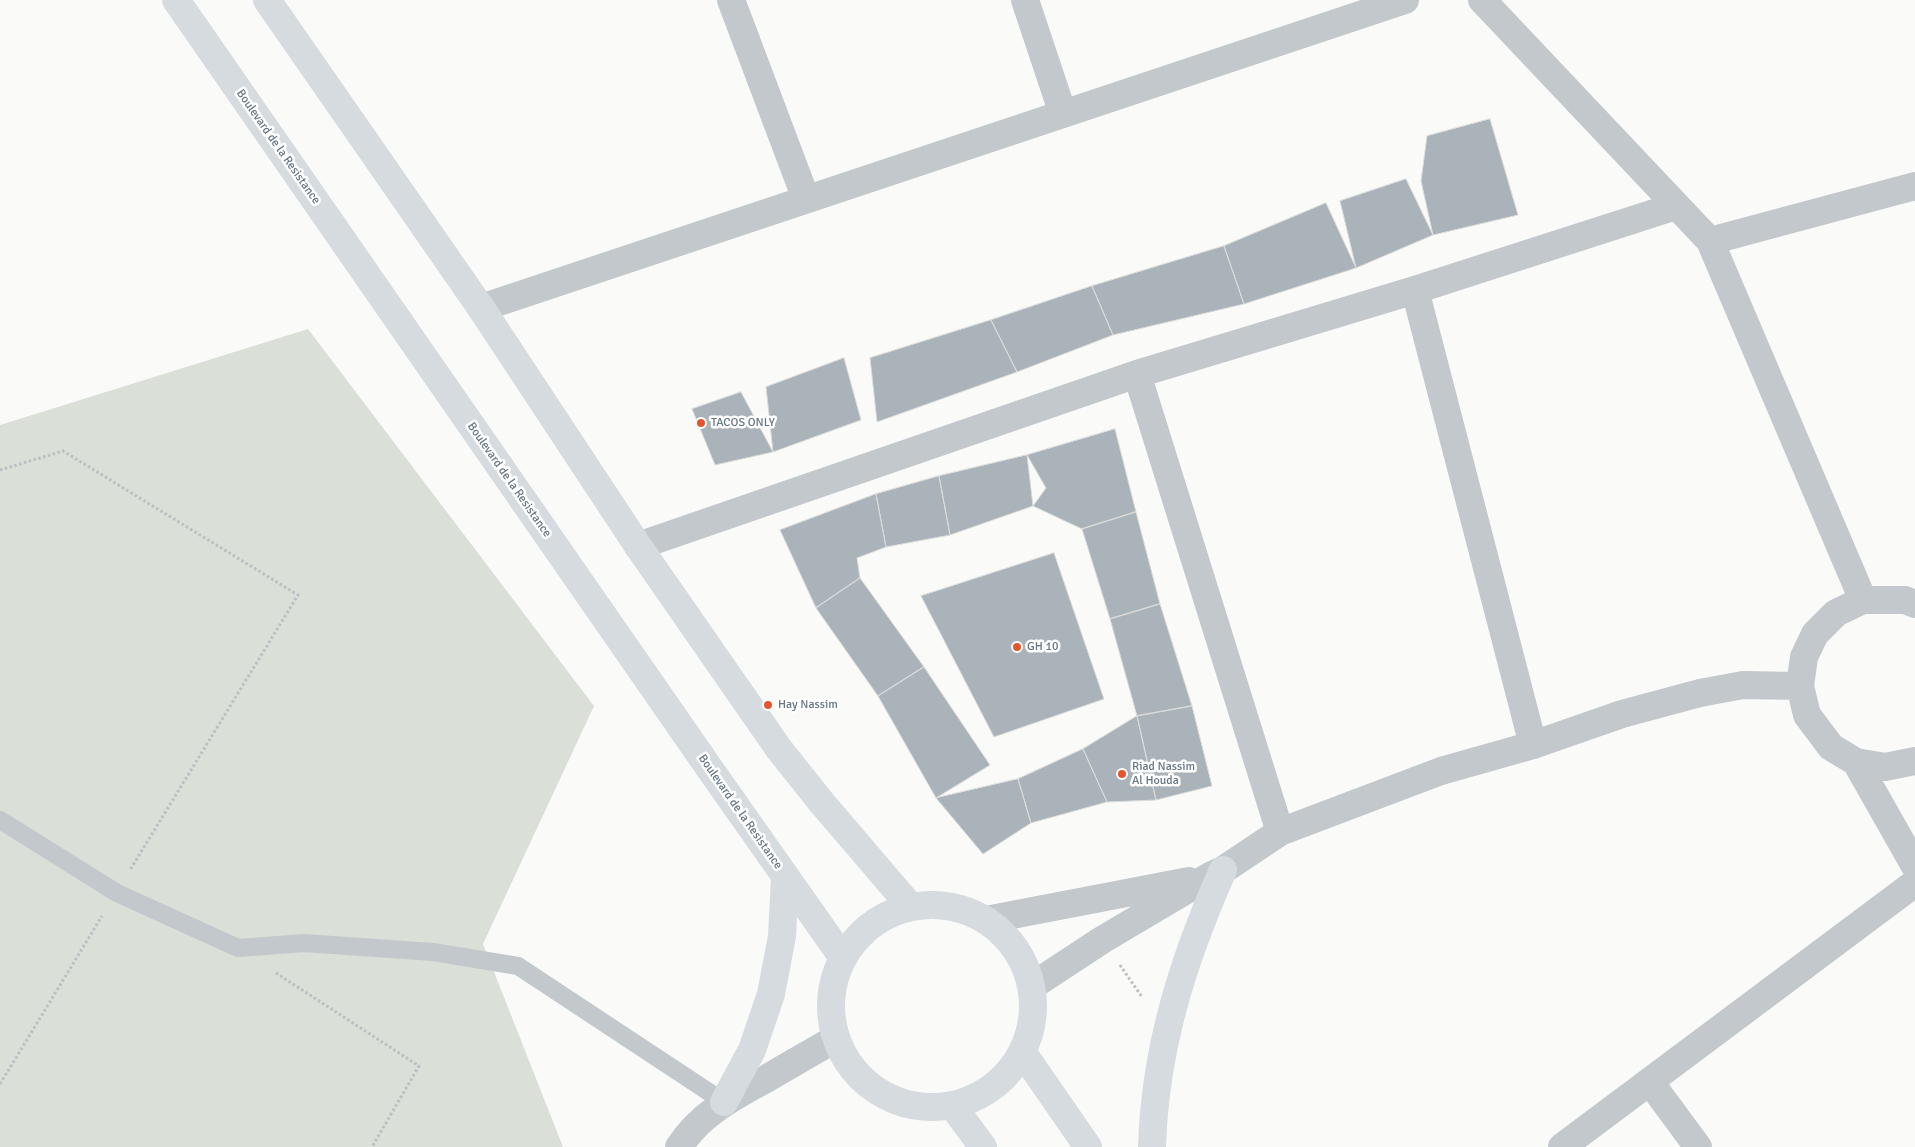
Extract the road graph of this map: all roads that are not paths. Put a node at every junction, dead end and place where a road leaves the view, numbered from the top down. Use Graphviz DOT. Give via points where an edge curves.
graph roads {
  1 [pos="176,0"];
  2 [pos="267,0"];
  3 [pos="731,0"];
  4 [pos="1025,0"];
  5 [pos="1405,0"];
  6 [pos="1482,0"];
  7 [pos="1063,114"];
  8 [pos="1915,186"];
  9 [pos="806,199"];
  10 [pos="1676,206"];
  11 [pos="1710,241"];
  12 [pos="1415,290"];
  13 [pos="481,308"];
  14 [pos="1136,374"];
  15 [pos="638,546"];
  16 [pos="1863,600"];
  17 [pos="1915,604"];
  18 [pos="1800,686"];
  19 [pos="1533,745"];
  20 [pos="1915,761"];
  21 [pos="1856,762"];
  22 [pos="0,820"];
  23 [pos="1280,832"];
  24 [pos="1915,866"];
  25 [pos="1216,873"];
  26 [pos="785,877"];
  27 [pos="1915,884"];
  28 [pos="911,907"];
  29 [pos="986,920"];
  30 [pos="843,958"];
  31 [pos="1032,986"];
  32 [pos="836,1038"];
  33 [pos="1023,1053"];
  34 [pos="1650,1082"];
  35 [pos="724,1102"];
  36 [pos="952,1105"];
  37 [pos="679,1147"];
  38 [pos="983,1147"];
  39 [pos="1088,1147"];
  40 [pos="1152,1147"];
  41 [pos="1562,1147"];
  42 [pos="1698,1147"];
  1 -- 26 [label="main road, Boulevard de la Resistance"];
  2 -- 13 [label="main road"];
  3 -- 9 [label="street"];
  4 -- 7 [label="street"];
  5 -- 7 [label="street"];
  6 -- 10 [label="street"];
  7 -- 9 [label="street"];
  8 -- 11 [label="street"];
  9 -- 13 [label="street"];
  10 -- 11 [label="street"];
  10 -- 12 [label="street"];
  11 -- 16 [label="street"];
  12 -- 14 [label="street"];
  12 -- 19 [label="street"];
  13 -- 15 [label="main road"];
  14 -- 15 [label="street"];
  14 -- 23 [label="street"];
  15 -- 28 [label="main road" via="779,748"];
  16 -- 17 [label="street" via="1905,600"];
  16 -- 18 [label="street" via="1836,613 1815,634 1804,657"];
  18 -- 19 [label="street" via="1743,685 1700,693 1622,714"];
  18 -- 21 [label="street" via="1807,715 1830,747"];
  19 -- 23 [label="street" via="1441,771"];
  20 -- 21 [label="street" via="1885,767"];
  21 -- 24 [label="street"];
  22 -- 35 [label="lane" via="116,893 238,948 304,942 433,952 518,966"];
  23 -- 25 [label="street"];
  25 -- 29 [label="street"];
  25 -- 31 [label="street" via="1102,940"];
  25 -- 40 [label="main road" via="1166,1032"];
  26 -- 30 [label="main road, Boulevard de la Resistance"];
  26 -- 35 [label="main road" via="782,936 771,994 752,1050"];
  27 -- 34 [label="street"];
  28 -- 29 [label="main road" via="937,906 962,910"];
  28 -- 30 [label="main road" via="884,918 860,935"];
  29 -- 31 [label="main road" via="1017,952"];
  30 -- 32 [label="main road" via="834,984 831,1011"];
  31 -- 33 [label="main road" via="1033,1020"];
  32 -- 35 [label="street"];
  32 -- 36 [label="main road" via="850,1064 870,1086 895,1100 923,1107"];
  33 -- 36 [label="main road" via="1005,1077 981,1095"];
  33 -- 39 [label="main road"];
  34 -- 41 [label="street"];
  34 -- 42 [label="street"];
  35 -- 37 [label="street" via="704,1117"];
  36 -- 38 [label="main road"];
}
